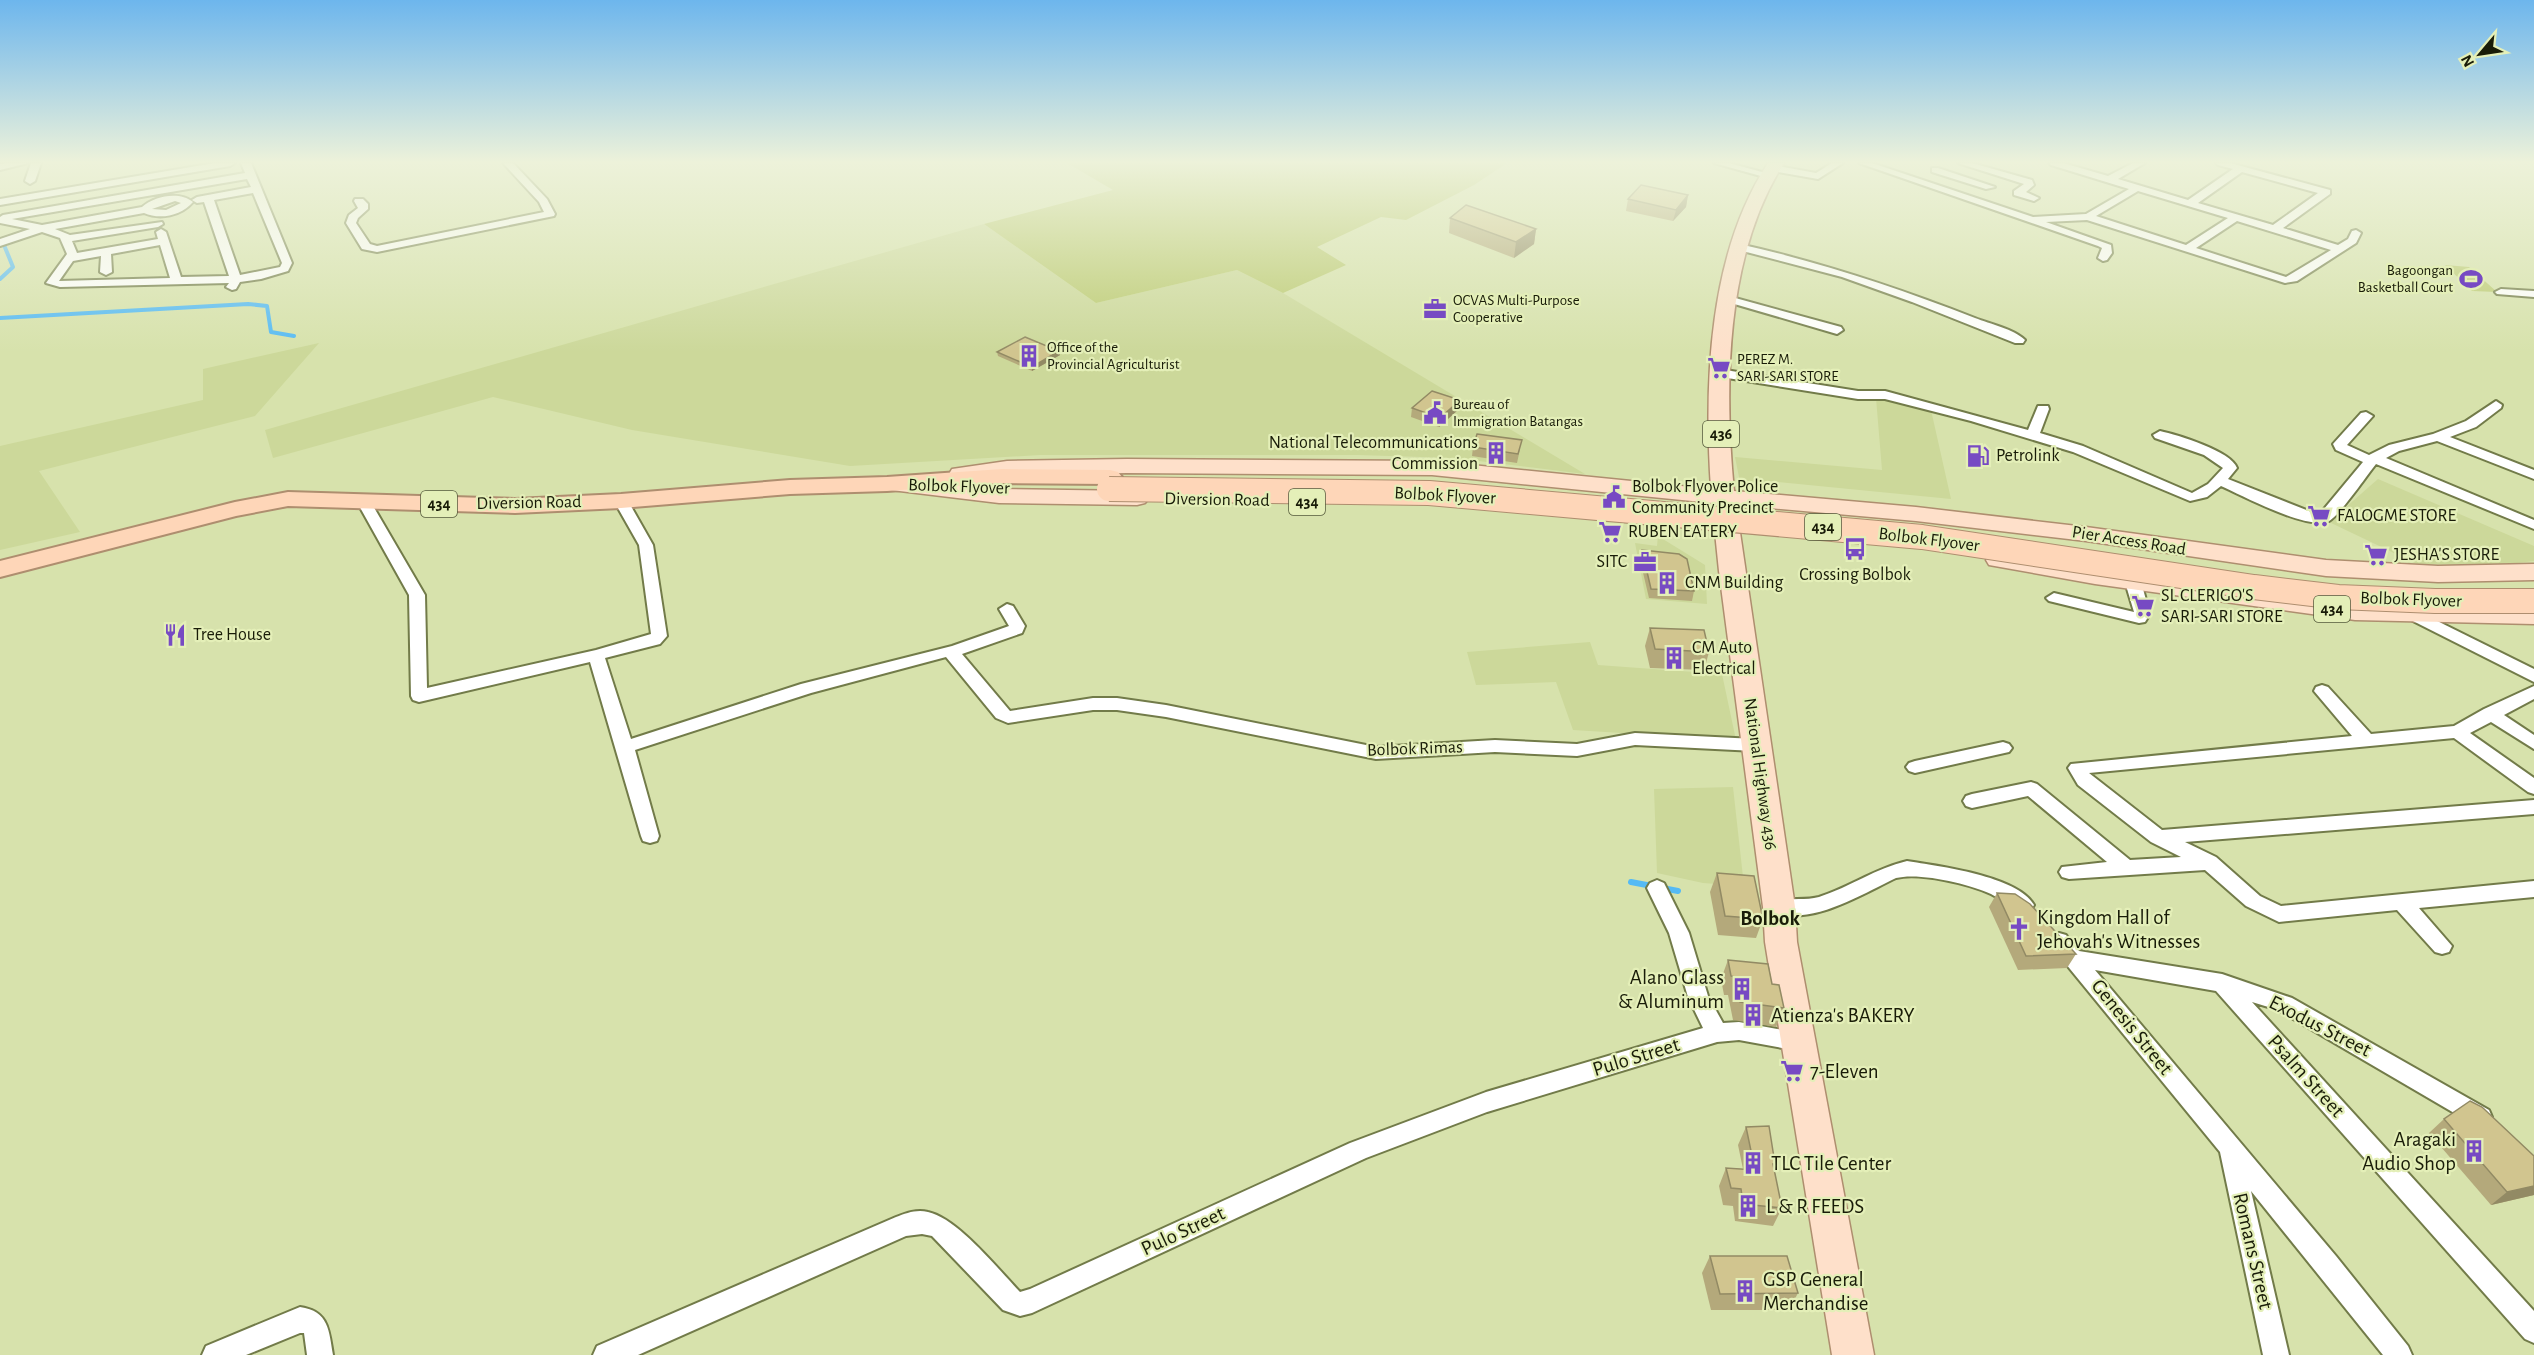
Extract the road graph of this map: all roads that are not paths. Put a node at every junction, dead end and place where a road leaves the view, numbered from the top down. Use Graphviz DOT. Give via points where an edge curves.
graph roads {
  1 [pos="34,226"];
  2 [pos="52,226"];
  3 [pos="125,226"];
  4 [pos="160,226"];
  5 [pos="220,226"];
  6 [pos="272,226"];
  7 [pos="353,226"];
  8 [pos="490,226"];
  9 [pos="1745,226"];
  10 [pos="2052,226"];
  11 [pos="2117,226"];
  12 [pos="2223,226"];
  13 [pos="2266,226"];
  14 [pos="2279,226"];
  15 [pos="42,228"];
  16 [pos="2275,229"];
  17 [pos="2356,234"];
  18 [pos="68,239"];
  19 [pos="163,241"];
  20 [pos="0,243"];
  21 [pos="1739,247"];
  22 [pos="2337,248"];
  23 [pos="2187,249"];
  24 [pos="106,251"];
  25 [pos="69,258"];
  26 [pos="2103,258"];
  27 [pos="106,272"];
  28 [pos="242,279"];
  29 [pos="176,280"];
  30 [pos="2501,292"];
  31 [pos="2534,294"];
  32 [pos="1728,299"];
  33 [pos="1838,330"];
  34 [pos="2019,340"];
  35 [pos="1719,373"];
  36 [pos="2496,405"];
  37 [pos="2043,409"];
  38 [pos="2366,416"];
  39 [pos="2033,435"];
  40 [pos="2160,435"];
  41 [pos="2438,436"];
  42 [pos="2372,460"];
  43 [pos="2534,475"];
  44 [pos="2220,481"];
  45 [pos="1110,483"];
  46 [pos="887,484"];
  47 [pos="1724,496"];
  48 [pos="621,501"];
  49 [pos="364,502"];
  50 [pos="2534,525"];
  51 [pos="1726,530"];
  52 [pos="0,570"];
  53 [pos="2534,572"];
  54 [pos="2133,582"];
  55 [pos="2534,586"];
  56 [pos="2054,598"];
  57 [pos="2534,601"];
  58 [pos="1007,609"];
  59 [pos="2413,614"];
  60 [pos="2534,616"];
  61 [pos="952,652"];
  62 [pos="596,655"];
  63 [pos="2534,676"];
  64 [pos="2322,691"];
  65 [pos="2534,692"];
  66 [pos="2490,713"];
  67 [pos="2457,732"];
  68 [pos="2367,741"];
  69 [pos="2534,743"];
  70 [pos="1755,745"];
  71 [pos="625,747"];
  72 [pos="2003,748"];
  73 [pos="1915,767"];
  74 [pos="2534,787"];
  75 [pos="1972,801"];
  76 [pos="2534,807"];
  77 [pos="651,836"];
  78 [pos="2158,837"];
  79 [pos="2209,862"];
  80 [pos="2128,869"];
  81 [pos="2069,872"];
  82 [pos="1657,888"];
  83 [pos="2533,891"];
  84 [pos="2401,901"];
  85 [pos="1779,907"];
  86 [pos="2442,946"];
  87 [pos="2074,957"];
  88 [pos="2222,983"];
  89 [pos="1717,1033"];
  90 [pos="1799,1042"];
  91 [pos="2500,1134"];
  92 [pos="2230,1146"];
  93 [pos="2534,1330"];
  94 [pos="215,1355"];
  95 [pos="320,1355"];
  96 [pos="606,1355"];
  97 [pos="1853,1355"];
  98 [pos="2276,1355"];
  99 [pos="2399,1355"];
  1 -- 15 [label="street"];
  2 -- 15 [label="street"];
  3 -- 18 [label="street"];
  4 -- 19 [label="street"];
  5 -- 28 [label="street"];
  6 -- 28 [label="street" via="288,266 275,273"];
  7 -- 8 [label="street" via="366,247 377,249"];
  9 -- 21 [label="main road, National Highway 436 / 436"];
  10 -- 26 [label="street" via="2107,247"];
  11 -- 23 [label="street"];
  12 -- 23 [label="street"];
  13 -- 16 [label="street"];
  14 -- 16 [label="street"];
  15 -- 18 [label="street"];
  15 -- 20 [label="street"];
  16 -- 22 [label="street"];
  17 -- 22 [label="street"];
  18 -- 25 [label="street" via="72,254"];
  19 -- 24 [label="street"];
  19 -- 29 [label="street"];
  21 -- 32 [label="main road, National Highway 436 / 436"];
  21 -- 34 [label="street" via="1860,279"];
  22 -- 23 [label="street" via="2290,280"];
  24 -- 25 [label="street"];
  24 -- 27 [label="street"];
  25 -- 29 [label="street" via="52,283"];
  28 -- 29 [label="street"];
  30 -- 31 [label="street"];
  32 -- 33 [label="street"];
  32 -- 35 [label="main road, National Highway 436 / 436"];
  35 -- 39 [label="street" via="1858,395 1881,394"];
  35 -- 47 [label="main road, National Highway 436 / 436"];
  36 -- 41 [label="street" via="2471,423"];
  37 -- 39 [label="street"];
  38 -- 42 [label="street" via="2340,446"];
  39 -- 44 [label="street" via="2094,455 2190,497 2200,496"];
  40 -- 44 [label="street" via="2225,460 2230,468"];
  41 -- 42 [label="street" via="2394,448"];
  41 -- 43 [label="street"];
  42 -- 44 [label="street" via="2326,517 2319,519"];
  42 -- 50 [label="street"];
  45 -- 46 [label="highway, Bolbok Flyover / 434" via="996,489"];
  45 -- 55 [label="highway, Bolbok Flyover / 434" via="1430,482 1920,525 2326,581 2416,587"];
  45 -- 57 [label="highway, Bolbok Flyover / 434, bridge" via="1429,494 1922,537 2338,597"];
  46 -- 47 [label="main road, Diversion Road / 434" via="1007,468 1432,468"];
  46 -- 48 [label="highway, Diversion Road / 434" via="790,487"];
  46 -- 51 [label="main road, Diversion Road / 434" via="999,495 1403,504 1624,517"];
  47 -- 51 [label="main road, National Highway 436 / 436"];
  47 -- 53 [label="main road, Pier Access Road / 434" via="2052,530 2326,568 2438,574"];
  48 -- 49 [label="highway, Diversion Road / 434" via="515,506"];
  48 -- 62 [label="street" via="646,545 658,636"];
  49 -- 52 [label="highway, Diversion Road / 434" via="302,499 262,503"];
  49 -- 62 [label="street" via="417,595 419,696"];
  51 -- 54 [label="main road, 434" via="1941,550"];
  51 -- 70 [label="main road, National Highway 436 / 436"];
  54 -- 56 [label="street" via="2142,614 2139,618"];
  54 -- 59 [label="main road, 434" via="2304,606"];
  58 -- 61 [label="street" via="1016,629"];
  59 -- 60 [label="main road, 434"];
  59 -- 63 [label="street"];
  61 -- 70 [label="street, Bolbok Rimas" via="1008,717 1117,704 1376,753 1495,746 1577,750 1635,739"];
  61 -- 71 [label="street" via="807,688"];
  62 -- 71 [label="street"];
  64 -- 68 [label="street"];
  65 -- 66 [label="street"];
  66 -- 67 [label="street"];
  66 -- 69 [label="street"];
  67 -- 68 [label="street"];
  67 -- 74 [label="street"];
  68 -- 78 [label="street" via="2077,768 2084,780"];
  70 -- 85 [label="main road, National Highway 436 / 436"];
  71 -- 77 [label="street"];
  72 -- 73 [label="street"];
  75 -- 80 [label="street" via="2031,789"];
  76 -- 78 [label="street"];
  78 -- 79 [label="street"];
  79 -- 80 [label="street"];
  79 -- 84 [label="street" via="2253,901 2279,914"];
  80 -- 81 [label="street"];
  82 -- 89 [label="street" via="1679,933 1698,997"];
  83 -- 84 [label="street"];
  84 -- 86 [label="street"];
  85 -- 87 [label="street, Genesis Street" via="1820,905 1907,868 1971,879 1998,889 2030,910"];
  85 -- 90 [label="main road, National Highway 436 / 436" via="1781,942"];
  87 -- 88 [label="street, Exodus Street"];
  87 -- 92 [label="street, Genesis Street"];
  88 -- 91 [label="street, Exodus Street" via="2285,1004 2476,1112"];
  88 -- 93 [label="street, Psalm Street"];
  89 -- 90 [label="street, Pulo Street" via="1739,1031"];
  89 -- 96 [label="street, Pulo Street" via="1486,1102 1358,1150 1032,1301 1012,1301 940,1228 916,1222"];
  90 -- 97 [label="main road, National Highway 436 / 436"];
  92 -- 98 [label="street, Romans Street"];
  92 -- 99 [label="street, Genesis Street"];
  94 -- 95 [label="street" via="300,1320 316,1327"];
}
